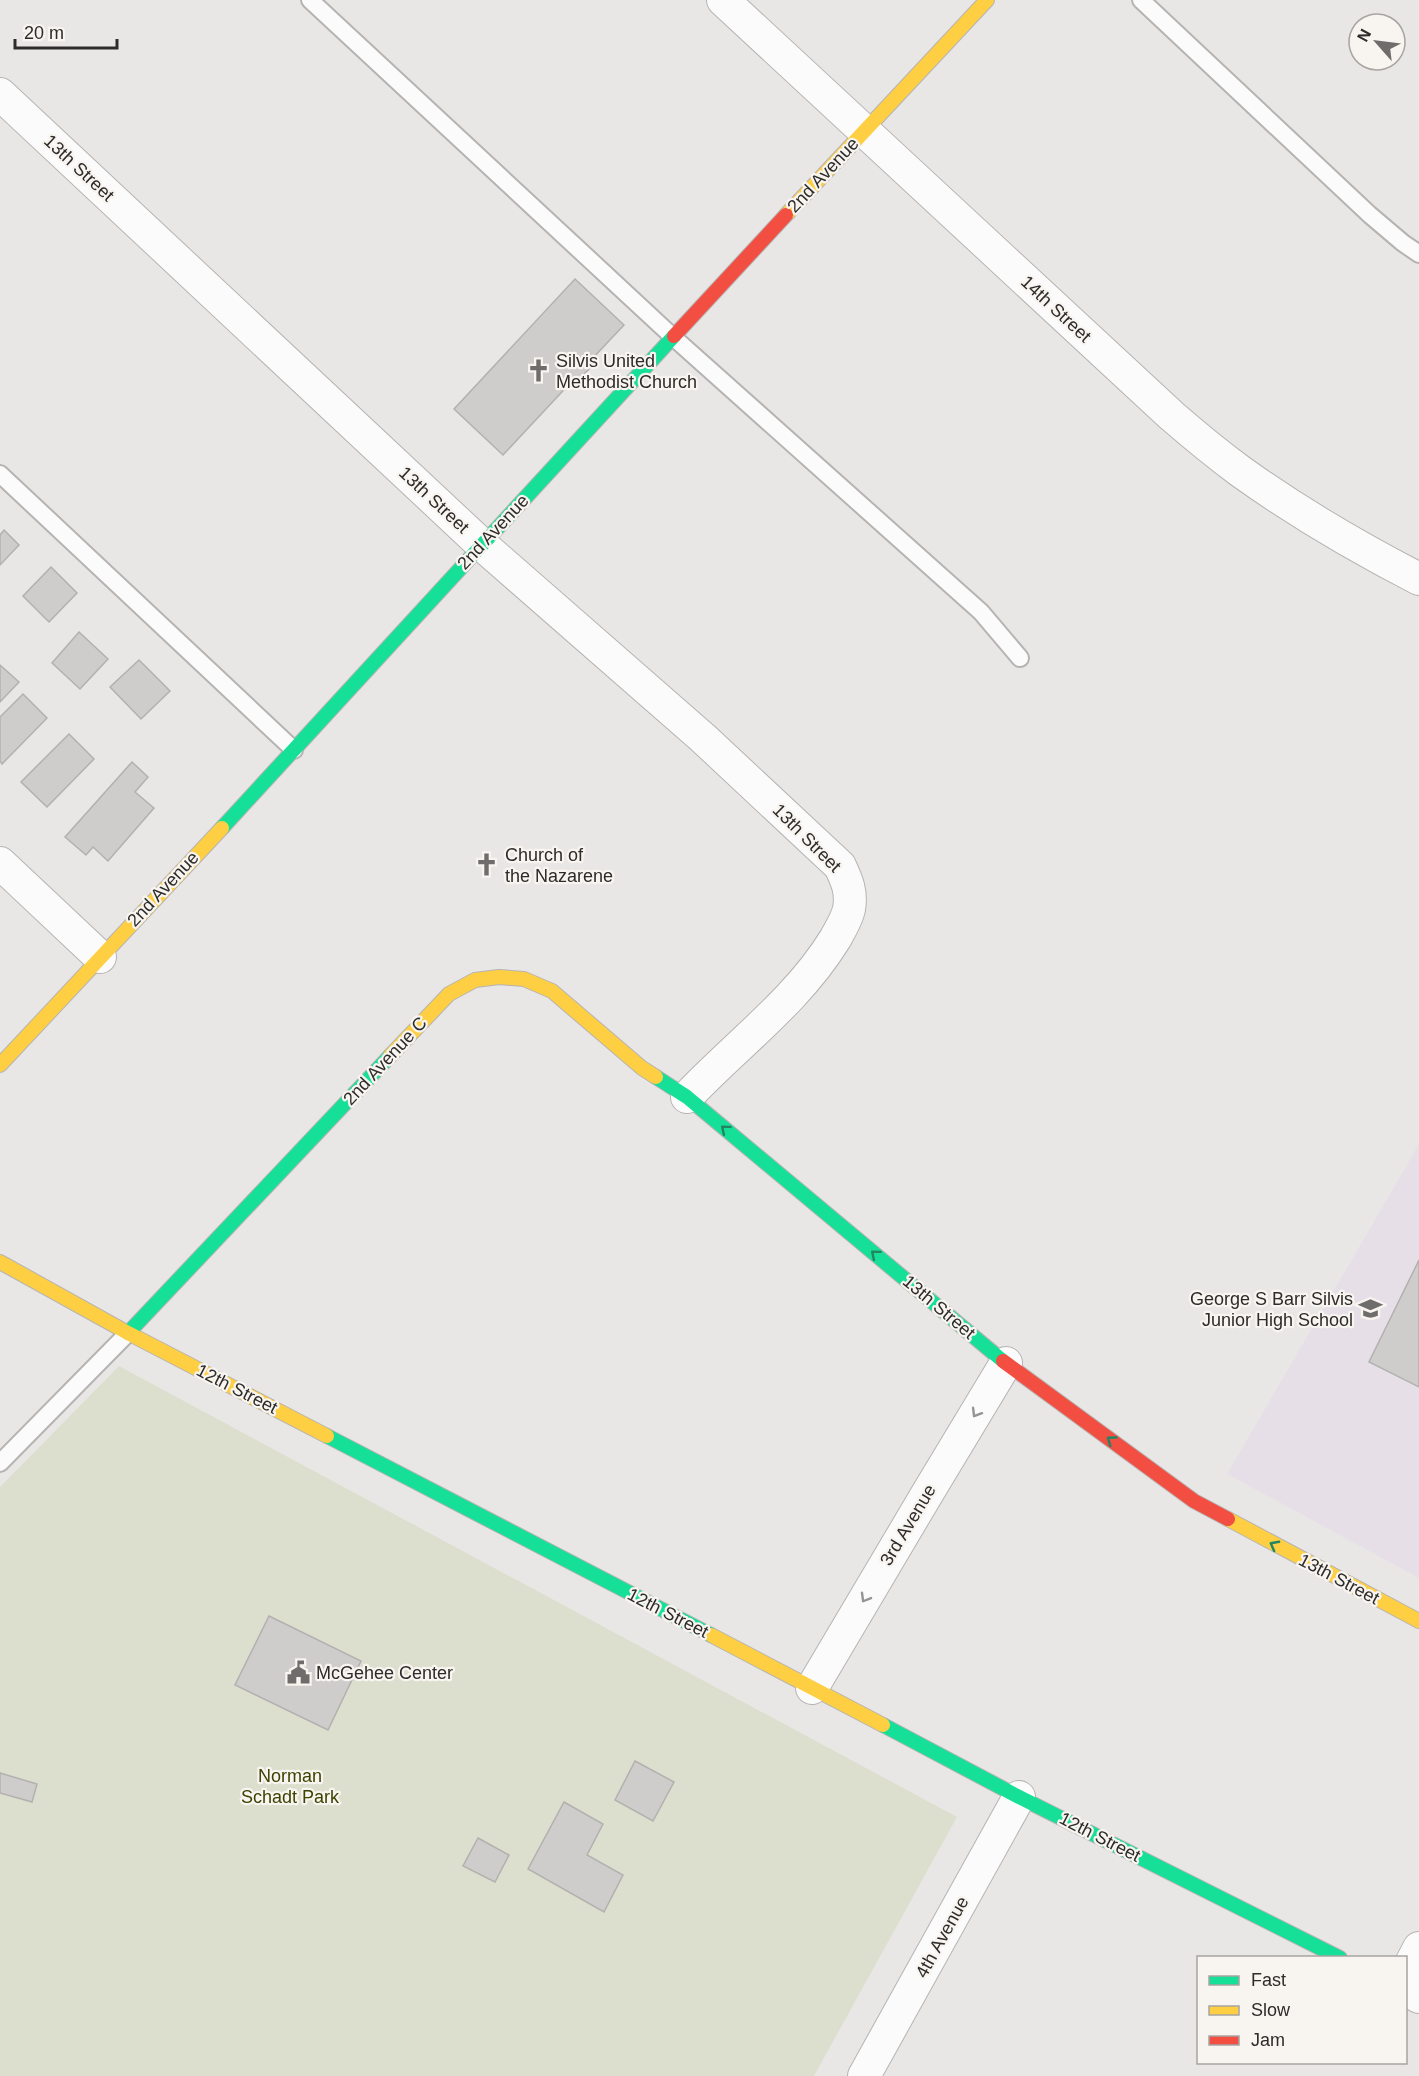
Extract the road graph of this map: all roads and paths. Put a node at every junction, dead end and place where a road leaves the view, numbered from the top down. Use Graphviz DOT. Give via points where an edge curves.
graph roads {
  1 [pos="310,0"];
  2 [pos="723,0"];
  3 [pos="987,0"];
  4 [pos="1141,0"];
  5 [pos="0,94"];
  6 [pos="864,131"];
  7 [pos="1419,254"];
  8 [pos="673,337"];
  9 [pos="0,474"];
  10 [pos="482,544"];
  11 [pos="1419,579"];
  12 [pos="1020,658"];
  13 [pos="294,750"];
  14 [pos="0,863"];
  15 [pos="100,957"];
  16 [pos="0,1065"];
  17 [pos="687,1097"];
  18 [pos="0,1263"];
  19 [pos="128,1333"];
  20 [pos="1006,1363"];
  21 [pos="0,1463"];
  22 [pos="1419,1621"];
  23 [pos="812,1688"];
  24 [pos="1019,1797"];
  25 [pos="1419,1948"];
  26 [pos="1336,1956"];
  27 [pos="1407,1971"];
  28 [pos="864,2076"];
  1 -- 8 [label="lane"];
  2 -- 6 [label="street, 14th Street"];
  3 -- 6 [label="street, 2nd Avenue"];
  4 -- 7 [label="lane" via="1353,200"];
  5 -- 10 [label="street, 13th Street"];
  6 -- 8 [label="street, 2nd Avenue"];
  6 -- 11 [label="street, 14th Street" via="1172,416 1297,510"];
  8 -- 10 [label="street, 2nd Avenue"];
  8 -- 12 [label="lane" via="981,612"];
  9 -- 13 [label="lane"];
  10 -- 13 [label="street, 2nd Avenue"];
  10 -- 17 [label="street, 13th Street" via="703,738 840,866 850,888 849,911 840,930 802,986"];
  13 -- 15 [label="street, 2nd Avenue"];
  14 -- 15 [label="street"];
  15 -- 16 [label="street, 2nd Avenue"];
  17 -- 19 [label="street, 2nd Avenue C" via="642,1068 552,991 524,979 475,980 449,994"];
  20 -- 17 [label="street, 13th Street, one-way"];
  18 -- 19 [label="street, 12th Street"];
  19 -- 21 [label="lane"];
  19 -- 23 [label="street, 12th Street"];
  22 -- 20 [label="street, 13th Street, one-way" via="1194,1501"];
  20 -- 23 [label="street, 3rd Avenue, one-way"];
  23 -- 24 [label="street, 12th Street"];
  24 -- 26 [label="street, 12th Street"];
  24 -- 28 [label="street, 4th Avenue"];
  25 -- 27 [label="street"];
}
